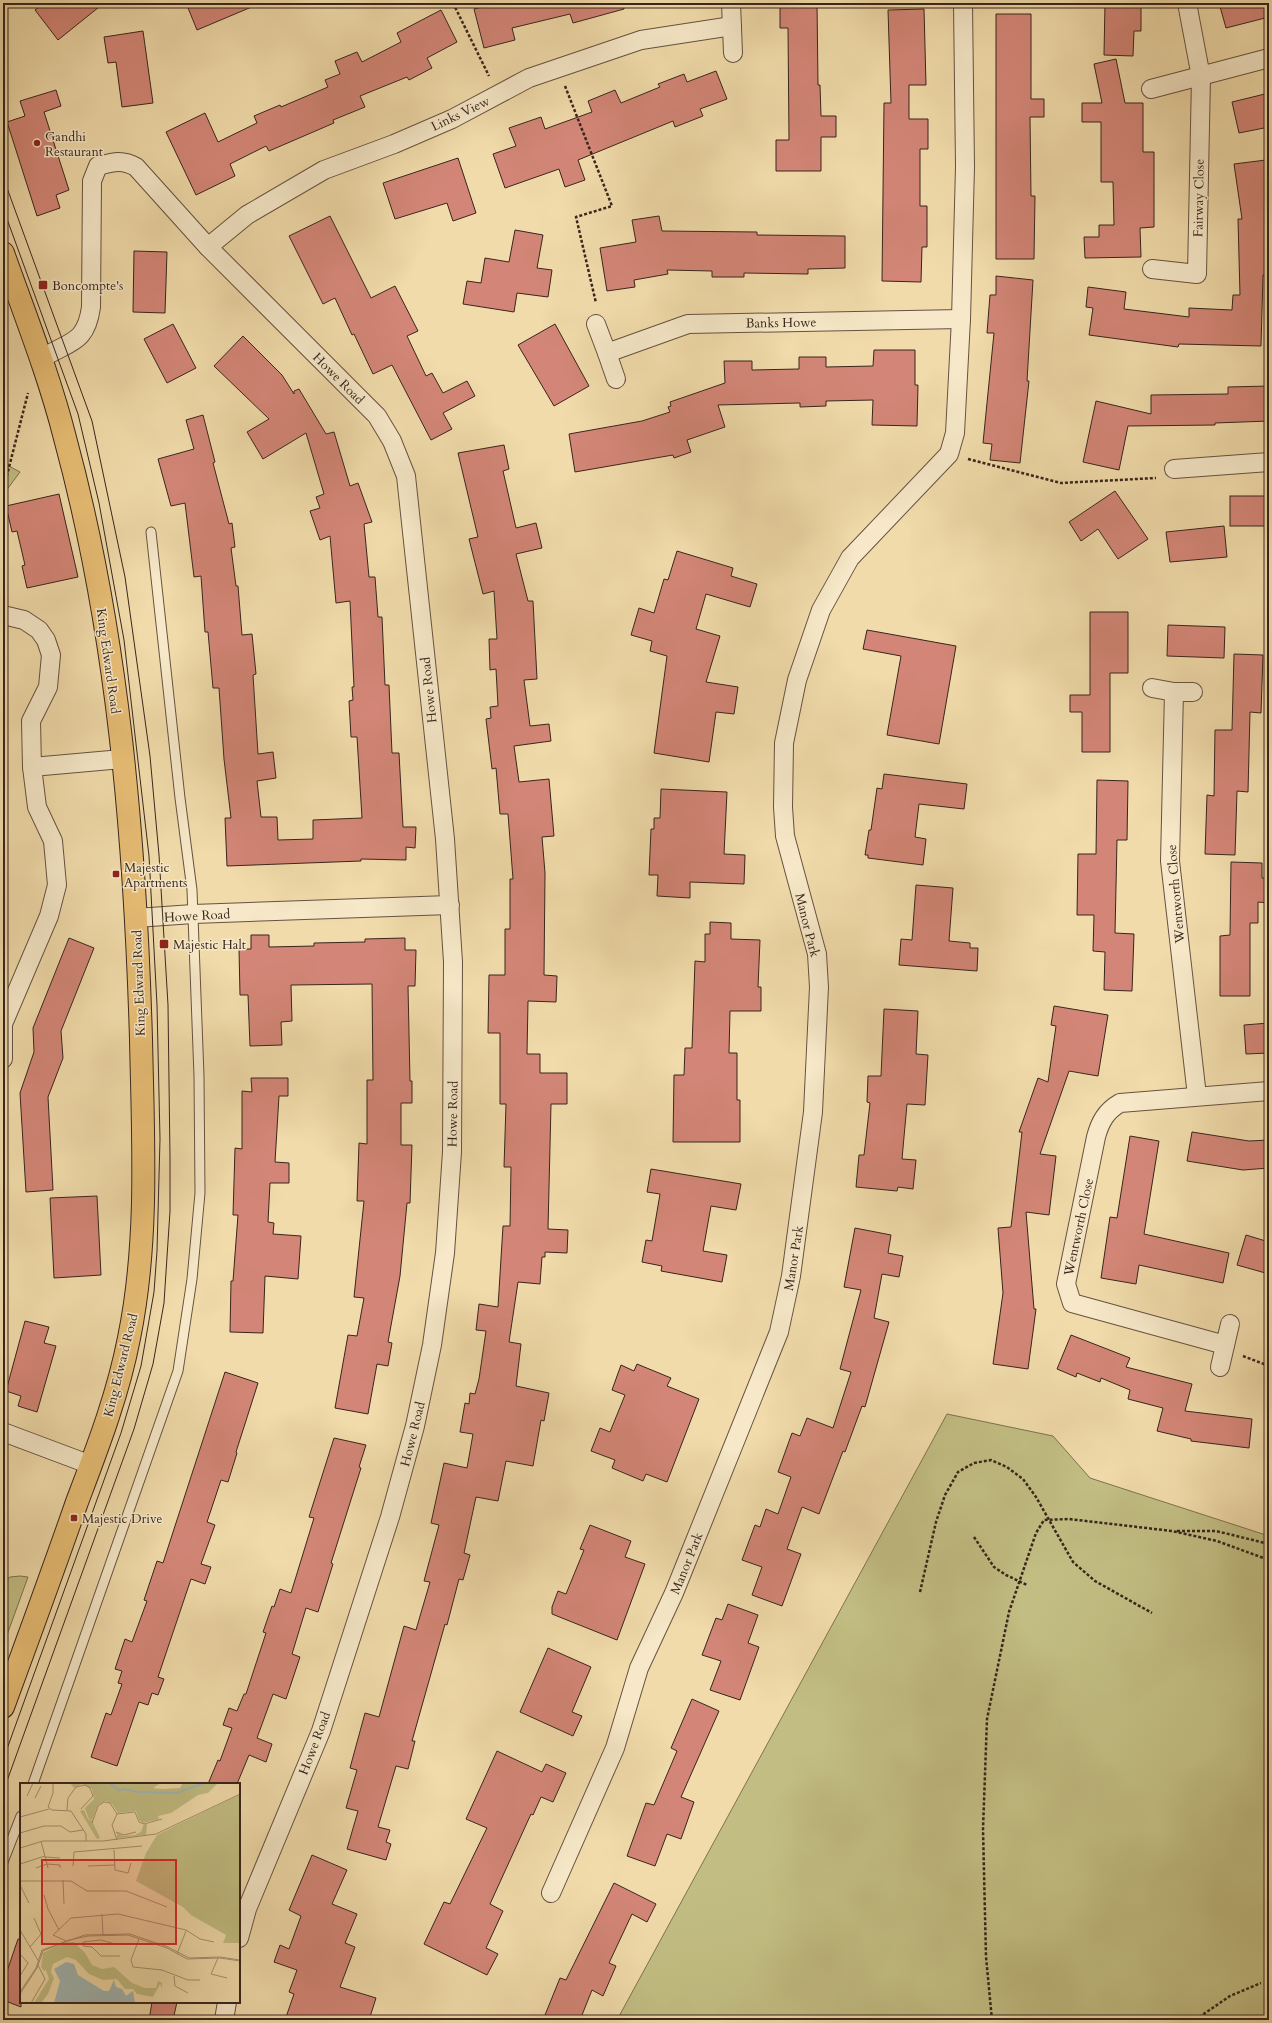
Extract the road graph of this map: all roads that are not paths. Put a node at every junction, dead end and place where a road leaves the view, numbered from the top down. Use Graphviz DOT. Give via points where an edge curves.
graph roads {
  1 [pos="731,3"];
  2 [pos="963,3"];
  3 [pos="1187,3"];
  4 [pos="732,26"];
  5 [pos="733,53"];
  6 [pos="1269,58"];
  7 [pos="1202,77"];
  8 [pos="1151,89"];
  9 [pos="208,247"];
  10 [pos="3,253"];
  11 [pos="1152,269"];
  12 [pos="961,319"];
  13 [pos="596,324"];
  14 [pos="607,353"];
  15 [pos="41,359"];
  16 [pos="616,379"];
  17 [pos="1269,462"];
  18 [pos="1174,469"];
  19 [pos="151,532"];
  20 [pos="3,614"];
  21 [pos="1152,688"];
  22 [pos="1174,692"];
  23 [pos="1193,692"];
  24 [pos="122,759"];
  25 [pos="32,767"];
  26 [pos="450,905"];
  27 [pos="193,914"];
  28 [pos="136,918"];
  29 [pos="3,1059"];
  30 [pos="1269,1091"];
  31 [pos="1197,1096"];
  32 [pos="1230,1324"];
  33 [pos="1225,1345"];
  34 [pos="1220,1367"];
  35 [pos="3,1432"];
  36 [pos="91,1465"];
  37 [pos="3,1707"];
  38 [pos="33,1783"];
  39 [pos="20,1819"];
  40 [pos="3,1862"];
  41 [pos="551,1893"];
  42 [pos="240,1934"];
  43 [pos="226,2003"];
  44 [pos="224,2020"];
  1 -- 4 [label="street"];
  2 -- 12 [label="street" via="966,167"];
  3 -- 7 [label="street, Fairway Close"];
  4 -- 5 [label="street"];
  4 -- 9 [label="street, Links View" via="641,40 530,78 452,119 324,170 247,216"];
  6 -- 7 [label="street"];
  7 -- 8 [label="street"];
  7 -- 11 [label="street, Fairway Close" via="1197,274"];
  9 -- 15 [label="street, Howe Road" via="136,167 126,161 98,166 92,181 91,307 88,326 80,336"];
  9 -- 26 [label="street, Howe Road" via="377,416 392,441 406,476"];
  10 -- 15 [label="main road, King Edward Road"];
  12 -- 14 [label="street, Banks Howe" via="688,324"];
  12 -- 41 [label="street, Manor Park" via="955,433 949,454 850,558 821,610 797,680 784,743 785,836 817,954 819,987 813,1112 790,1283 778,1332 674,1592 640,1668 615,1748"];
  13 -- 14 [label="street"];
  14 -- 16 [label="street"];
  15 -- 24 [label="main road, King Edward Road" via="67,443 90,546 113,685"];
  17 -- 18 [label="street"];
  19 -- 27 [label="lane"];
  20 -- 25 [label="street" via="24,620 39,630 51,655 48,687 31,720"];
  21 -- 22 [label="street"];
  22 -- 23 [label="street"];
  22 -- 31 [label="street, Wentworth Close" via="1170,861"];
  24 -- 25 [label="street"];
  24 -- 28 [label="main road, King Edward Road"];
  25 -- 29 [label="street" via="37,807 53,841 57,885 48,916 3,1024"];
  26 -- 27 [label="street, Howe Road"];
  26 -- 42 [label="street, Howe Road" via="453,962 452,1152 445,1254 430,1352 415,1426 390,1517 321,1731 247,1908"];
  27 -- 28 [label="street, Howe Road"];
  27 -- 38 [label="lane" via="200,1193 192,1279 178,1371"];
  28 -- 36 [label="main road, King Edward Road" via="143,1143 136,1303 119,1380"];
  30 -- 31 [label="street, Wentworth Close"];
  31 -- 33 [label="street, Wentworth Close" via="1120,1103 1111,1108 1100,1123 1066,1284 1072,1303"];
  32 -- 33 [label="street"];
  33 -- 34 [label="street"];
  35 -- 36 [label="street"];
  36 -- 37 [label="main road, King Edward Road"];
  39 -- 40 [label="lane"];
  43 -- 44 [label="street"];
}
